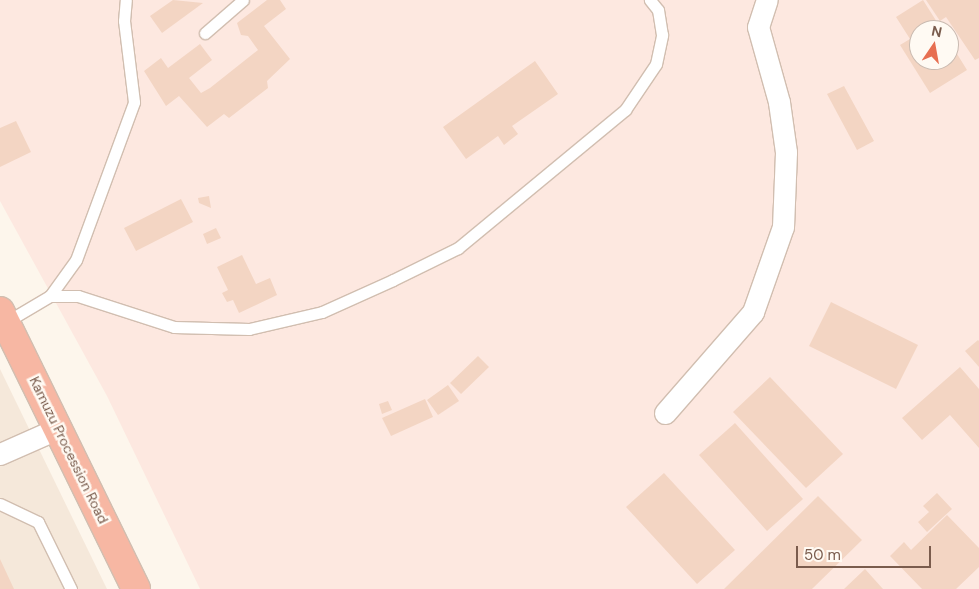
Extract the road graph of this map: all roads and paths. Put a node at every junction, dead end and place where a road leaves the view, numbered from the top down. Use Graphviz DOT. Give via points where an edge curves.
graph roads {
  1 [pos="126,0"];
  2 [pos="243,0"];
  3 [pos="650,0"];
  4 [pos="748,0"];
  5 [pos="767,0"];
  6 [pos="758,27"];
  7 [pos="205,33"];
  8 [pos="50,296"];
  9 [pos="3,317"];
  10 [pos="665,413"];
  11 [pos="60,428"];
  12 [pos="0,454"];
  13 [pos="0,504"];
  14 [pos="71,589"];
  15 [pos="136,589"];
  1 -- 8 [label="lane" via="124,21 134,102 76,260"];
  2 -- 7 [label="lane"];
  3 -- 8 [label="lane" via="658,10 662,35 656,64 625,110 458,248 322,312 249,329 174,326 78,296"];
  4 -- 6 [label="street"];
  5 -- 6 [label="street"];
  6 -- 10 [label="street" via="779,102 786,152 783,227 753,312"];
  8 -- 9 [label="lane"];
  9 -- 11 [label="highway, Kamuzu Procession Road"];
  11 -- 12 [label="street"];
  11 -- 15 [label="highway, Kamuzu Procession Road"];
  13 -- 14 [label="lane" via="38,522"];
}
